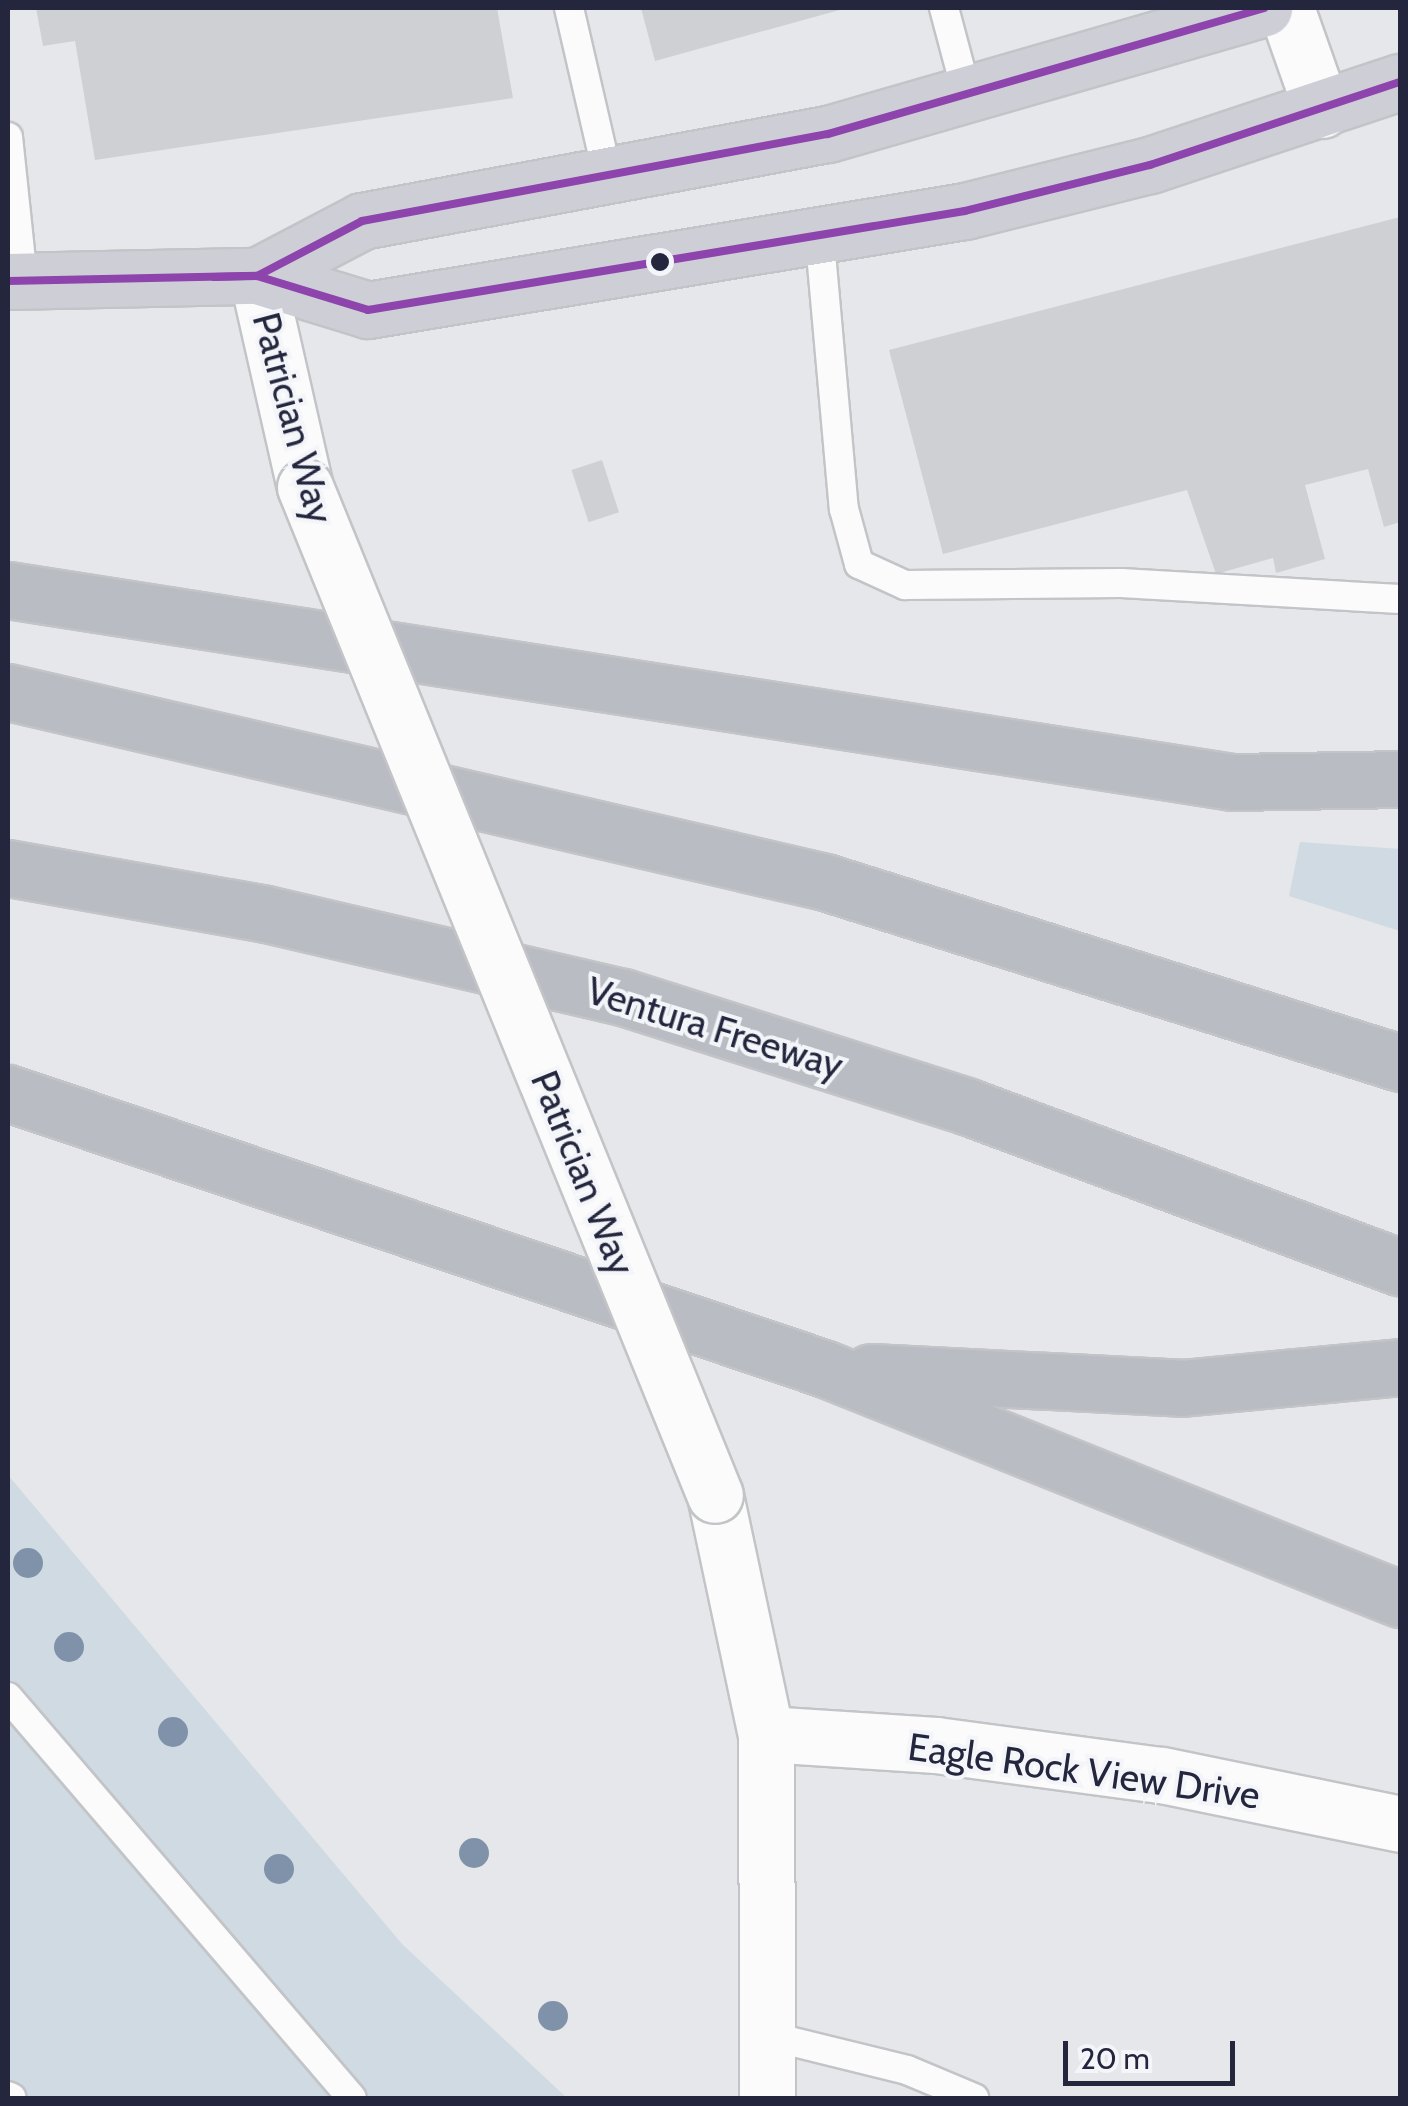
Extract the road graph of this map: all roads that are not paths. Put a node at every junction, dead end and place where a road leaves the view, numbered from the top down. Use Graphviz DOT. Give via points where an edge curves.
graph roads {
  1 [pos="569,8"];
  2 [pos="944,8"];
  3 [pos="1264,8"];
  4 [pos="1286,8"];
  5 [pos="1400,82"];
  6 [pos="968,98"];
  7 [pos="1322,110"];
  8 [pos="8,136"];
  9 [pos="608,177"];
  10 [pos="820,242"];
  11 [pos="257,276"];
  12 [pos="15,280"];
  13 [pos="8,590"];
  14 [pos="1400,599"];
  15 [pos="8,692"];
  16 [pos="1400,779"];
  17 [pos="8,868"];
  18 [pos="1400,1063"];
  19 [pos="8,1093"];
  20 [pos="1400,1267"];
  21 [pos="1400,1367"];
  22 [pos="823,1368"];
  23 [pos="1400,1599"];
  24 [pos="8,1697"];
  25 [pos="766,1734"];
  26 [pos="1400,1824"];
  27 [pos="764,2035"];
  28 [pos="352,2098"];
  29 [pos="767,2098"];
  30 [pos="974,2098"];
  1 -- 9 [label="lane"];
  2 -- 6 [label="lane"];
  3 -- 6 [label="main road"];
  4 -- 7 [label="street"];
  5 -- 7 [label="main road"];
  6 -- 9 [label="main road"];
  7 -- 10 [label="main road" via="1150,165"];
  8 -- 12 [label="lane"];
  9 -- 11 [label="main road" via="362,220"];
  10 -- 11 [label="main road" via="368,310"];
  10 -- 14 [label="lane" via="844,508 859,564 905,585 1121,583"];
  11 -- 12 [label="main road"];
  11 -- 25 [label="street, Patrician Way, bridge" via="305,487 714,1496"];
  13 -- 16 [label="highway" via="1233,782"];
  15 -- 18 [label="highway" via="825,882"];
  17 -- 20 [label="highway, Ventura Freeway" via="266,914 623,997 966,1106"];
  19 -- 22 [label="highway"];
  21 -- 22 [label="highway" via="1182,1388"];
  22 -- 23 [label="highway"];
  24 -- 28 [label="lane"];
  25 -- 26 [label="street, Eagle Rock View Drive" via="1162,1775"];
  25 -- 27 [label="street, Patrician Way"];
  27 -- 29 [label="street, Patrician Way"];
  27 -- 30 [label="lane" via="908,2070"];
}
